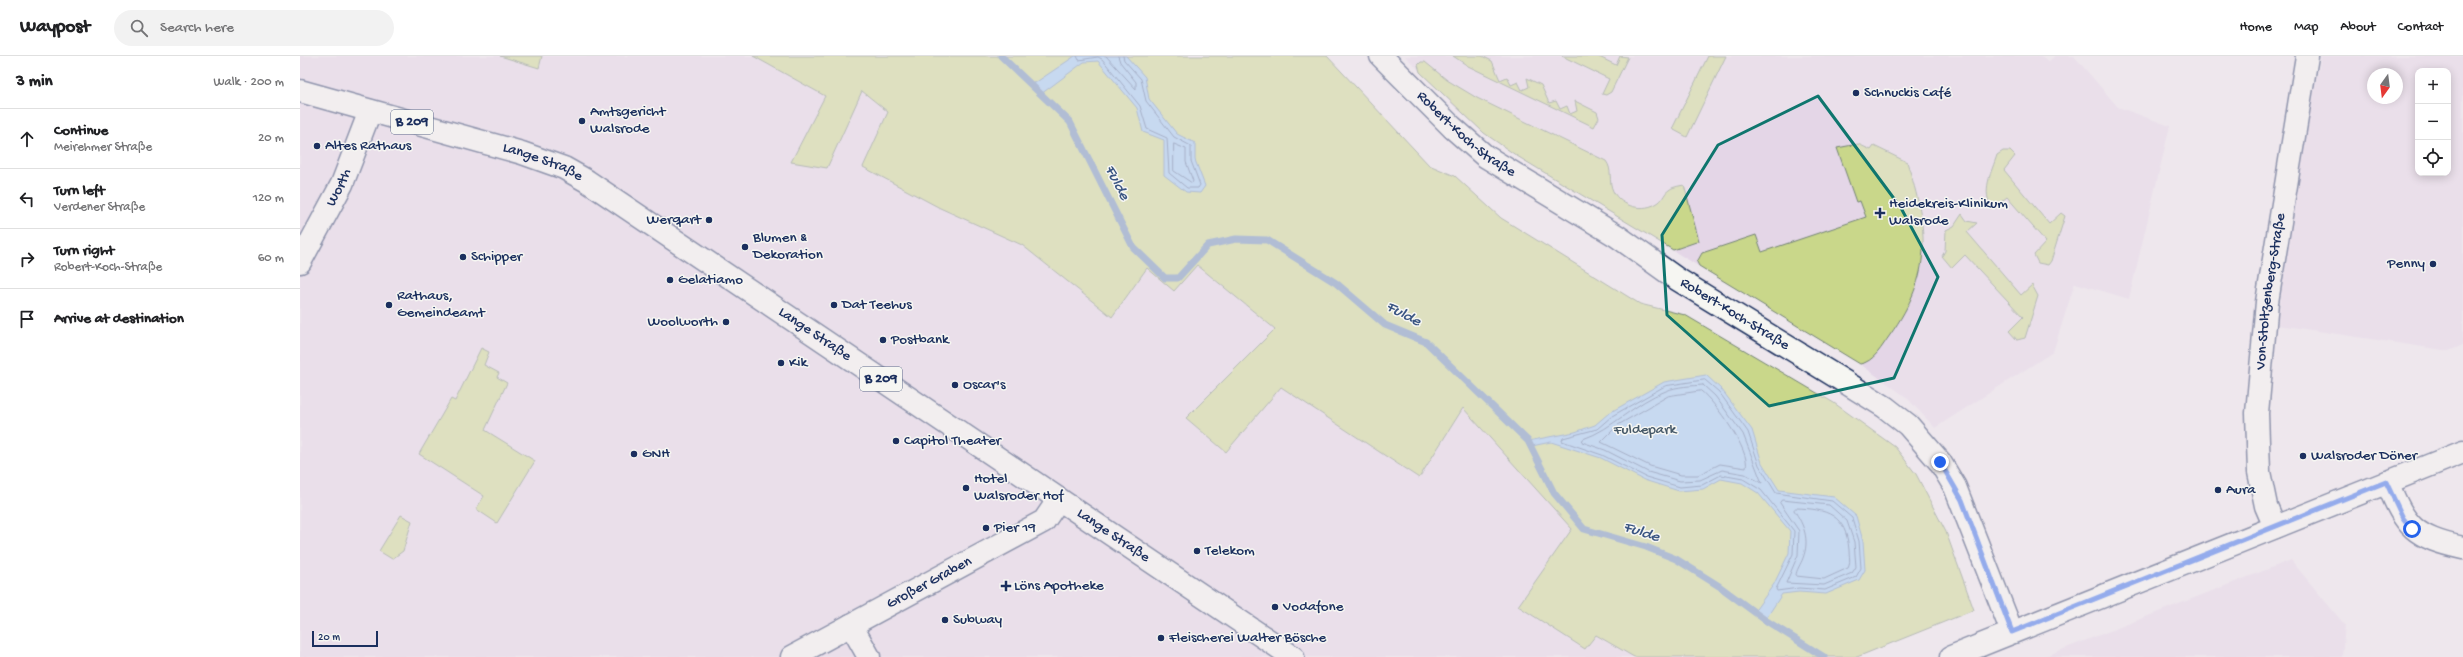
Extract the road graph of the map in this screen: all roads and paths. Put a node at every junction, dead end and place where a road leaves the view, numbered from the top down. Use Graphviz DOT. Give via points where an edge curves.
graph roads {
  1 [pos="1381,56"];
  2 [pos="2308,56"];
  3 [pos="300,91"];
  4 [pos="370,111"];
  5 [pos="300,262"];
  6 [pos="2463,452"];
  7 [pos="2386,482"];
  8 [pos="1059,499"];
  9 [pos="2275,527"];
  10 [pos="2463,548"];
  11 [pos="851,625"];
  12 [pos="2012,632"];
  13 [pos="799,655"];
  14 [pos="869,657"];
  15 [pos="1293,657"];
  16 [pos="1951,657"];
  1 -- 12 [label="street, Robert-Koch-Straße" via="1452,127 1490,160 1621,238 1677,279 1850,385 1908,425 1936,456 1955,487 1978,539"];
  2 -- 9 [label="street, Von-Stoltzenberg-Straße" via="2267,302 2257,413 2259,472 2266,506"];
  3 -- 4 [label="street, Lange Straße / B 209"];
  4 -- 5 [label="street, Worth" via="342,184"];
  4 -- 8 [label="street, Lange Straße / B 209" via="522,152 564,168"];
  6 -- 7 [label="street"];
  7 -- 9 [label="street"];
  7 -- 10 [label="street" via="2403,518 2412,529 2426,538"];
  8 -- 11 [label="street, Großer Graben" via="1044,521"];
  8 -- 15 [label="street, Lange Straße / B 209"];
  9 -- 12 [label="street"];
  11 -- 13 [label="street, Großer Graben"];
  11 -- 14 [label="street"];
  12 -- 16 [label="street"];
}
